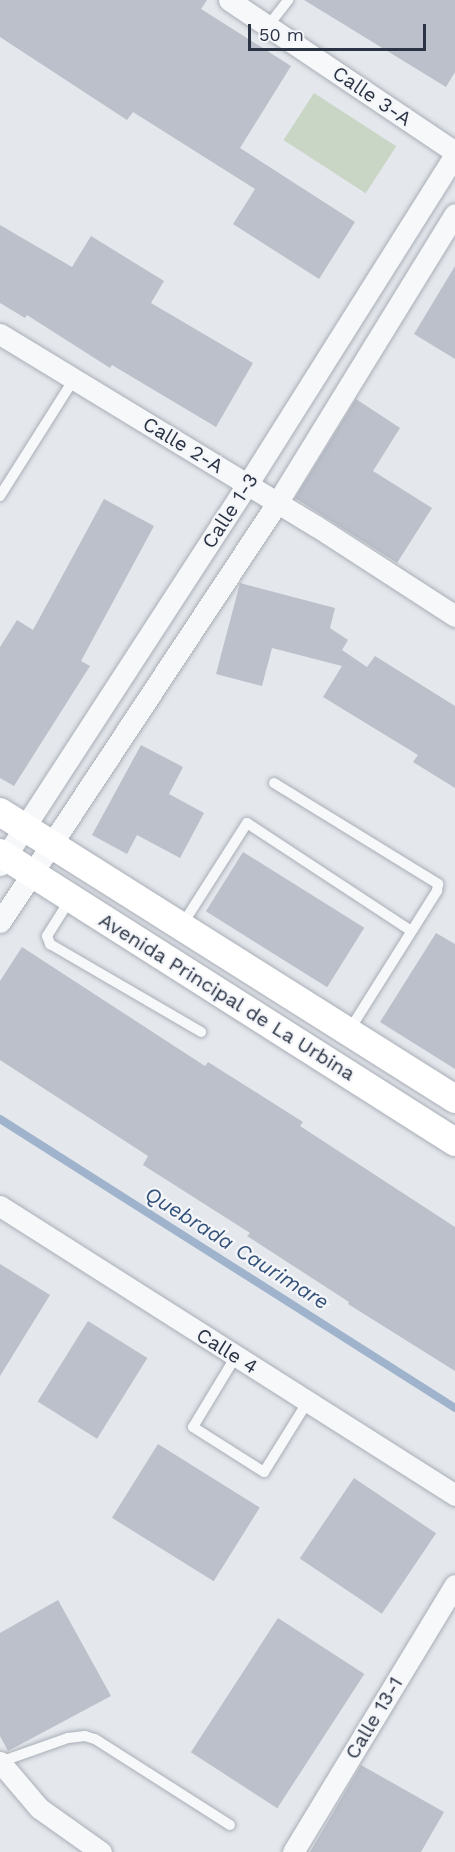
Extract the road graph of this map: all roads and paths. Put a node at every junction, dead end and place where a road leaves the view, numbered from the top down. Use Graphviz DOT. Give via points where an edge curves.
graph roads {
  1 [pos="230,0"];
  2 [pos="288,0"];
  3 [pos="268,26"];
  4 [pos="455,153"];
  5 [pos="455,214"];
  6 [pos="0,334"];
  7 [pos="74,379"];
  8 [pos="247,485"];
  9 [pos="0,496"];
  10 [pos="277,503"];
  11 [pos="455,616"];
  12 [pos="274,783"];
  13 [pos="0,812"];
  14 [pos="25,828"];
  15 [pos="51,843"];
  16 [pos="2,858"];
  17 [pos="32,873"];
  18 [pos="71,898"];
  19 [pos="0,922"];
  20 [pos="181,925"];
  21 [pos="410,930"];
  22 [pos="349,1031"];
  23 [pos="201,1032"];
  24 [pos="455,1099"];
  25 [pos="455,1142"];
  26 [pos="0,1206"];
  27 [pos="236,1356"];
  28 [pos="308,1401"];
  29 [pos="455,1495"];
  30 [pos="455,1585"];
  31 [pos="0,1762"];
  32 [pos="230,1825"];
  33 [pos="101,1852"];
  34 [pos="293,1852"];
  1 -- 3 [label="street, Calle 3-A"];
  2 -- 3 [label="lane"];
  3 -- 4 [label="street, Calle 3-A"];
  4 -- 8 [label="street, Calle 1-3"];
  5 -- 10 [label="street, Calle 1-3"];
  6 -- 7 [label="street, Calle 2-A"];
  7 -- 8 [label="street, Calle 2-A"];
  7 -- 9 [label="lane"];
  8 -- 10 [label="street, Calle 2-A"];
  8 -- 14 [label="street, Calle 1-3"];
  10 -- 11 [label="street, Calle 2-A"];
  10 -- 15 [label="street, Calle 1-3"];
  12 -- 21 [label="lane" via="438,884"];
  13 -- 14 [label="main road, Avenida Principal de La Urbina"];
  14 -- 15 [label="main road, Avenida Principal de La Urbina"];
  14 -- 16 [label="street, Calle 1-3"];
  15 -- 17 [label="street, Calle 1-3"];
  15 -- 20 [label="main road, Avenida Principal de La Urbina"];
  16 -- 17 [label="main road, Avenida Principal de La Urbina"];
  17 -- 18 [label="main road, Avenida Principal de La Urbina"];
  17 -- 19 [label="street, Calle 1-3"];
  18 -- 23 [label="lane" via="47,936 50,945"];
  18 -- 25 [label="main road, Avenida Principal de La Urbina"];
  20 -- 21 [label="lane" via="247,823"];
  20 -- 22 [label="main road, Avenida Principal de La Urbina"];
  21 -- 22 [label="lane"];
  22 -- 24 [label="main road, Avenida Principal de La Urbina"];
  26 -- 27 [label="street, Calle 4"];
  27 -- 28 [label="street, Calle 4"];
  27 -- 28 [label="lane" via="193,1427 264,1472"];
  28 -- 29 [label="street, Calle 4"];
  30 -- 34 [label="street, Calle 13-1"];
  31 -- 32 [label="lane" via="68,1738 86,1736"];
  31 -- 33 [label="street" via="39,1808"];
}
